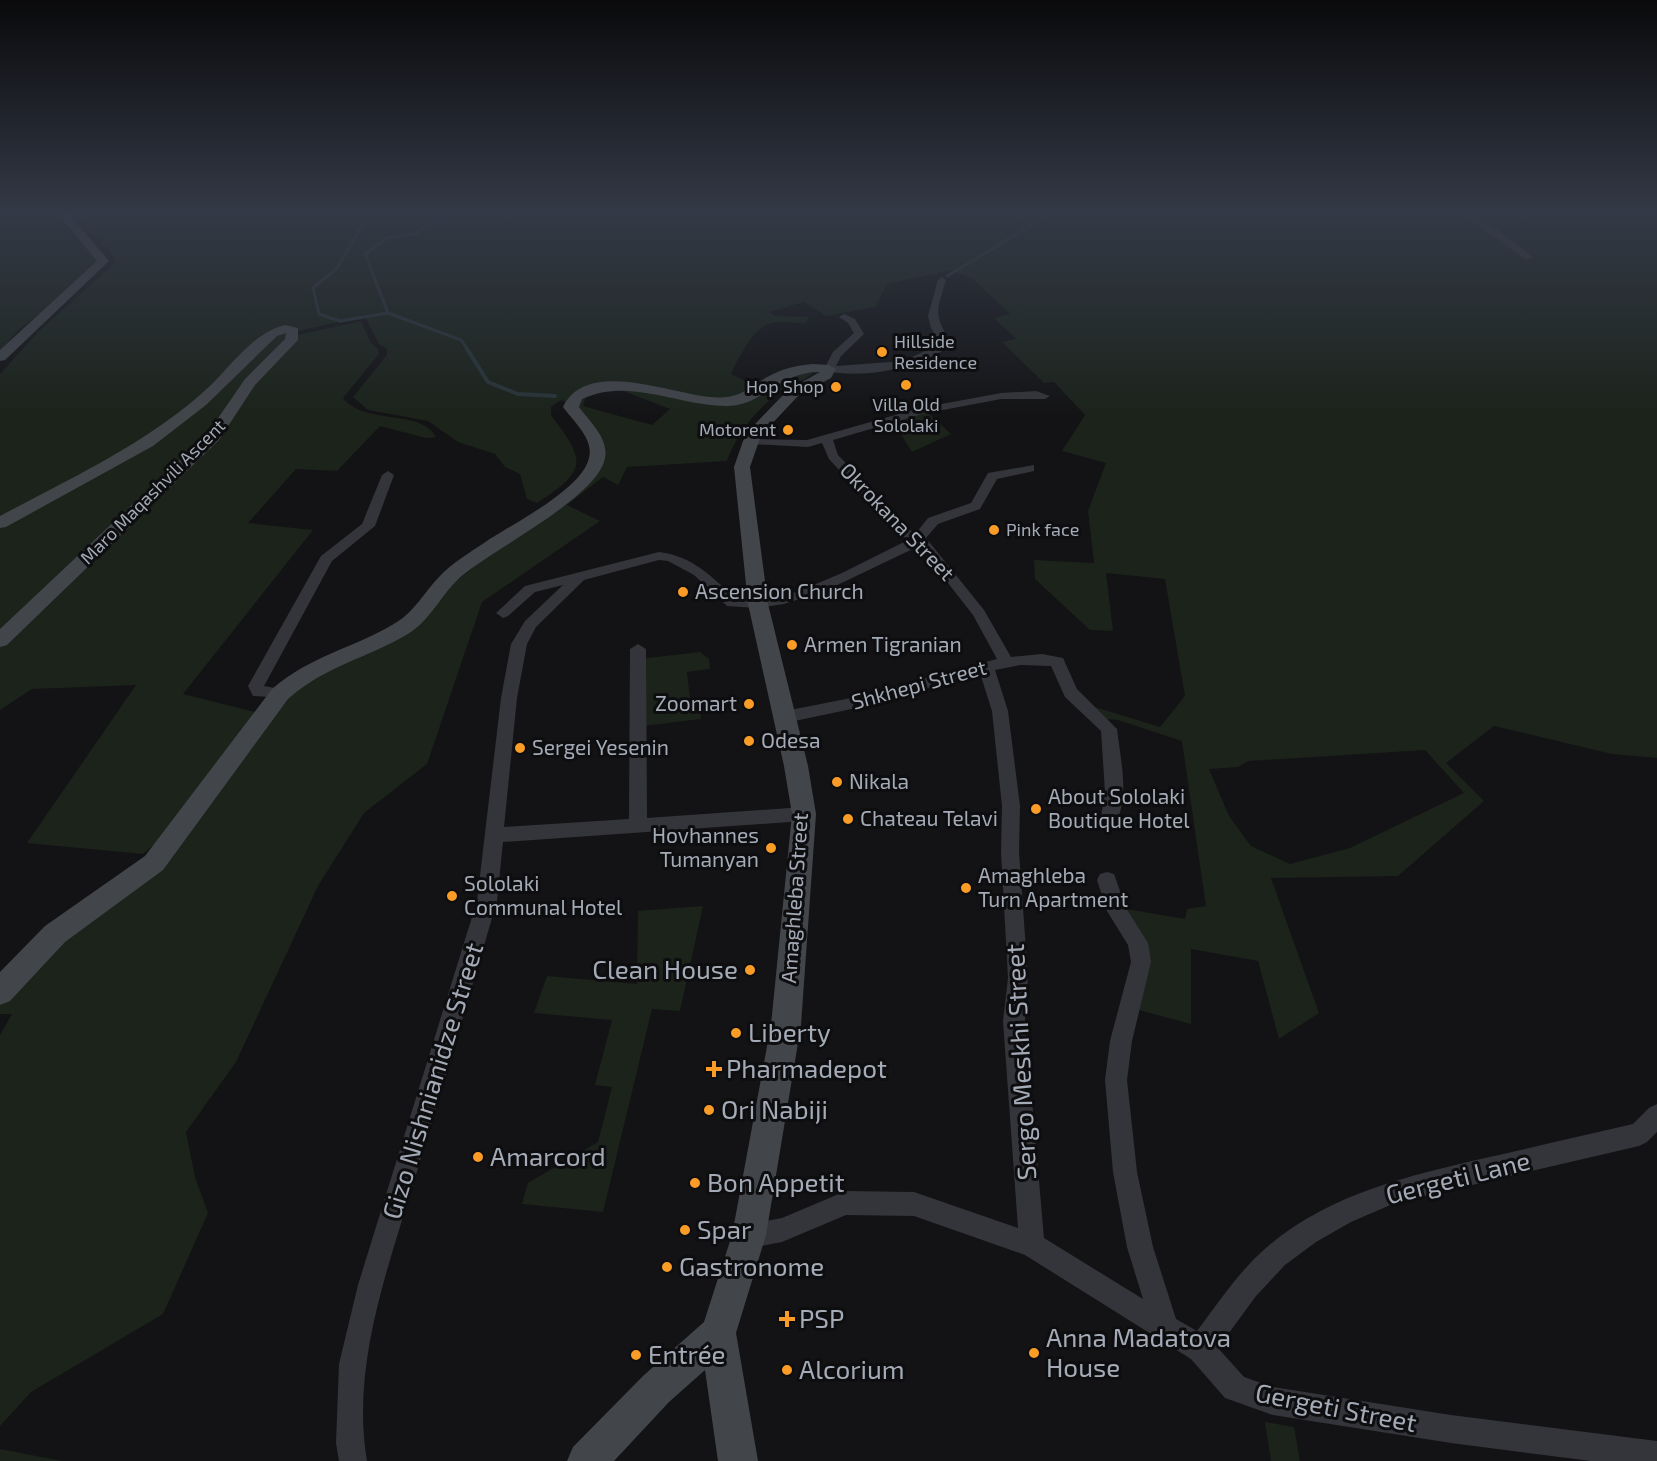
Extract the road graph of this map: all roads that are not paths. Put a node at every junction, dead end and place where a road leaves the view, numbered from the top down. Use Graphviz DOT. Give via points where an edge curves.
graph roads {
  1 [pos="82,280"];
  2 [pos="942,280"];
  3 [pos="844,316"];
  4 [pos="0,357"];
  5 [pos="829,369"];
  6 [pos="1045,396"];
  7 [pos="827,440"];
  8 [pos="751,441"];
  9 [pos="1030,468"];
  10 [pos="388,475"];
  11 [pos="0,523"];
  12 [pos="921,540"];
  13 [pos="577,579"];
  14 [pos="758,604"];
  15 [pos="503,613"];
  16 [pos="0,640"];
  17 [pos="638,649"];
  18 [pos="1007,663"];
  19 [pos="986,666"];
  20 [pos="280,694"];
  21 [pos="785,717"];
  22 [pos="804,814"];
  23 [pos="1110,817"];
  24 [pos="638,826"];
  25 [pos="495,835"];
  26 [pos="1107,880"];
  27 [pos="0,992"];
  28 [pos="1657,1116"];
  29 [pos="749,1235"];
  30 [pos="1032,1245"];
  31 [pos="1165,1325"];
  32 [pos="718,1333"];
  33 [pos="1201,1349"];
  34 [pos="1657,1455"];
  35 [pos="353,1461"];
  36 [pos="587,1461"];
  37 [pos="738,1461"];
  1 -- 4 [label="main road"];
  2 -- 5 [label="street" via="935,301 934,323 946,344 935,353 878,369"];
  3 -- 5 [label="street" via="859,334 837,354"];
  5 -- 8 [label="main road, Amaghleba Street" via="826,375 793,393"];
  5 -- 20 [label="main road" via="789,372 735,402 625,387 581,392 572,400 571,407 597,443 596,466 586,478 451,574 408,624 322,662"];
  6 -- 7 [label="street" via="1001,396 920,411"];
  7 -- 8 [label="street" via="808,444"];
  7 -- 12 [label="street, Okrokana Street" via="833,456 897,525"];
  8 -- 14 [label="main road, Amaghleba Street" via="742,476"];
  9 -- 12 [label="street" via="992,476 976,506 933,521"];
  10 -- 20 [label="street" via="368,526 326,559 256,686 259,692"];
  11 -- 16 [label="main road, Maro Maqashvili Ascent" via="147,443 201,402 272,333 293,331 291,340 250,382 213,437"];
  12 -- 14 [label="street" via="815,590"];
  12 -- 18 [label="street, Okrokana Street" via="979,613"];
  13 -- 14 [label="street" via="659,556 672,556 686,562 732,603"];
  13 -- 15 [label="street" via="530,589"];
  13 -- 25 [label="street, Gizo Nishnianidze Street" via="530,624 519,644 508,698"];
  14 -- 21 [label="main road, Amaghleba Street"];
  17 -- 24 [label="street"];
  18 -- 19 [label="street, Shkhepi Street"];
  18 -- 23 [label="street, Shkhepi Street" via="1058,662 1073,698 1109,729 1114,792"];
  19 -- 21 [label="street, Shkhepi Street" via="863,701"];
  19 -- 30 [label="street, Sergo Meskhi Street" via="1000,711 1011,806 1018,978 1014,1021"];
  20 -- 27 [label="main road" via="154,863 55,934"];
  21 -- 22 [label="main road, Amaghleba Street"];
  22 -- 24 [label="street"];
  22 -- 29 [label="main road, Amaghleba Street" via="786,1025"];
  24 -- 25 [label="street"];
  25 -- 35 [label="street, Gizo Nishnianidze Street" via="487,901 371,1285 353,1364"];
  26 -- 31 [label="street" via="1117,911 1141,952 1116,1080 1125,1172 1138,1237"];
  28 -- 33 [label="street, Gergeti Lane" via="1639,1134 1373,1199 1297,1240 1263,1267"];
  29 -- 30 [label="street, Gergeti Street" via="782,1230 846,1203 914,1204"];
  29 -- 32 [label="main road, Amaghleba Street"];
  30 -- 31 [label="street, Gergeti Street"];
  31 -- 33 [label="street, Gergeti Street"];
  32 -- 36 [label="main road" via="656,1389"];
  32 -- 37 [label="main road, Amaghleba Street"];
  33 -- 34 [label="street, Gergeti Street" via="1235,1388 1273,1401"];
}
